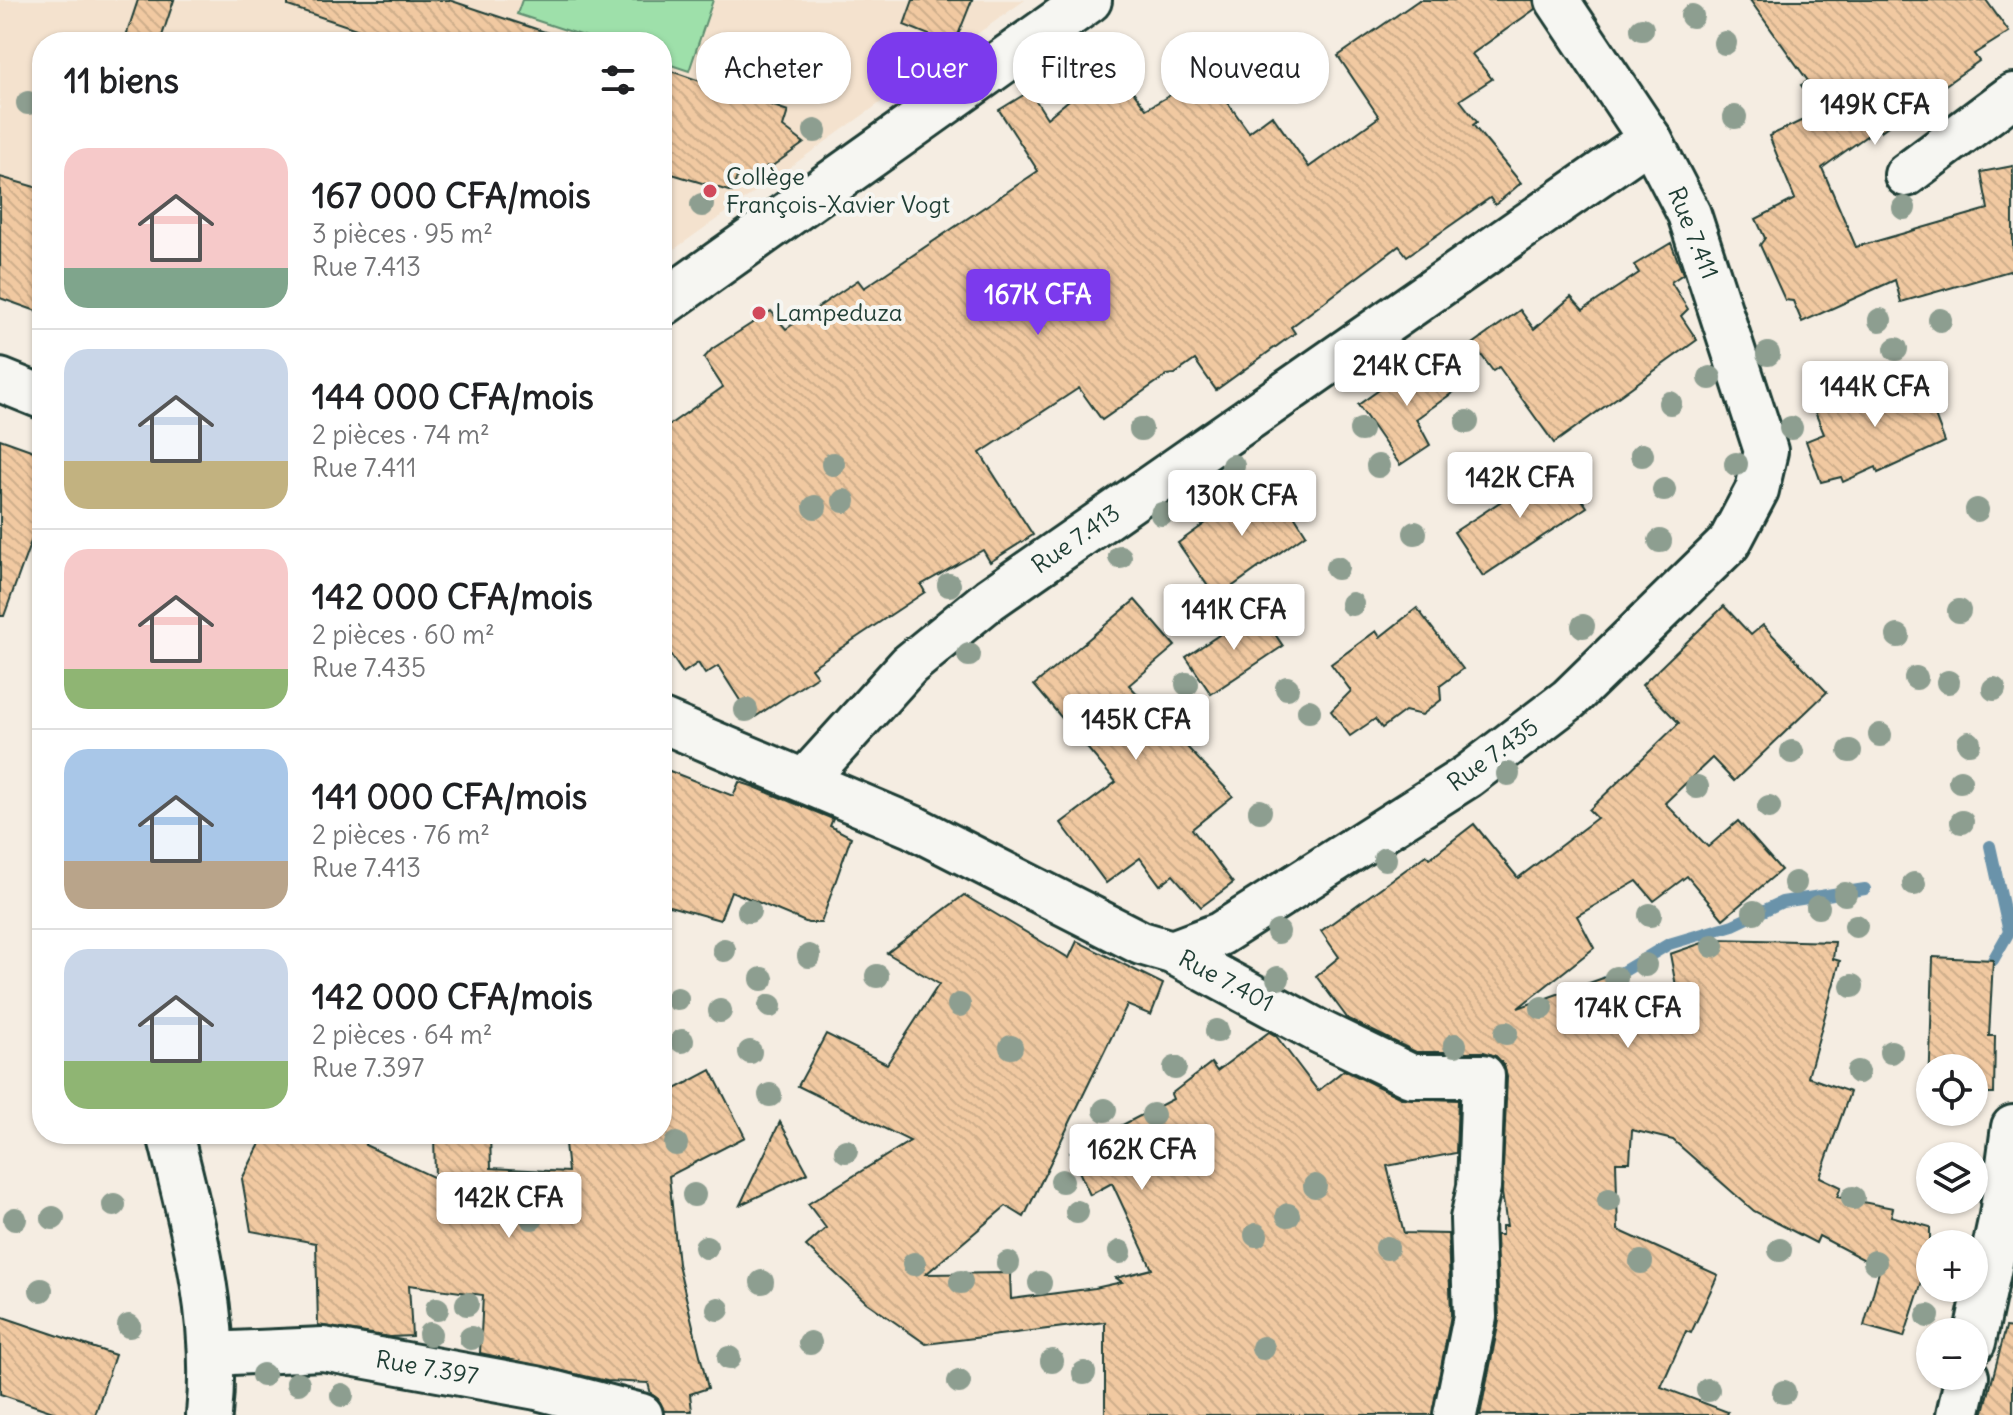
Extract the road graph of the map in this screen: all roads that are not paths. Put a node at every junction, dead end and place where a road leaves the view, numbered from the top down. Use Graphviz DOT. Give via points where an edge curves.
graph roads {
  1 [pos="1089,0"];
  2 [pos="1557,0"];
  3 [pos="2013,95"];
  4 [pos="1650,139"];
  5 [pos="1906,175"];
  6 [pos="672,297"];
  7 [pos="0,380"];
  8 [pos="32,393"];
  9 [pos="1757,490"];
  10 [pos="672,725"];
  11 [pos="805,780"];
  12 [pos="1172,952"];
  13 [pos="2013,1127"];
  14 [pos="172,1144"];
  15 [pos="1979,1318"];
  16 [pos="210,1354"];
  17 [pos="1964,1390"];
  18 [pos="209,1415"];
  19 [pos="641,1415"];
  20 [pos="1455,1415"];
  21 [pos="1958,1415"];
  1 -- 6 [label="main road"];
  2 -- 4 [label="street, Rue 7.411"];
  3 -- 5 [label="street"];
  4 -- 9 [label="street, Rue 7.411" via="1689,214 1766,451"];
  4 -- 11 [label="street, Rue 7.413" via="990,599 909,665"];
  7 -- 8 [label="street"];
  9 -- 12 [label="street, Rue 7.435" via="1729,543 1569,699 1468,776 1220,934"];
  10 -- 11 [label="street, Rue 7.401"];
  11 -- 12 [label="street, Rue 7.401" via="913,827 1141,943"];
  12 -- 20 [label="street, Rue 7.401" via="1411,1076 1483,1076 1479,1187 1472,1219 1475,1317"];
  13 -- 15 [label="street"];
  14 -- 16 [label="main road" via="208,1306"];
  16 -- 18 [label="main road"];
  16 -- 19 [label="street, Rue 7.397" via="323,1349 537,1388"];
  17 -- 21 [label="street"];
}
